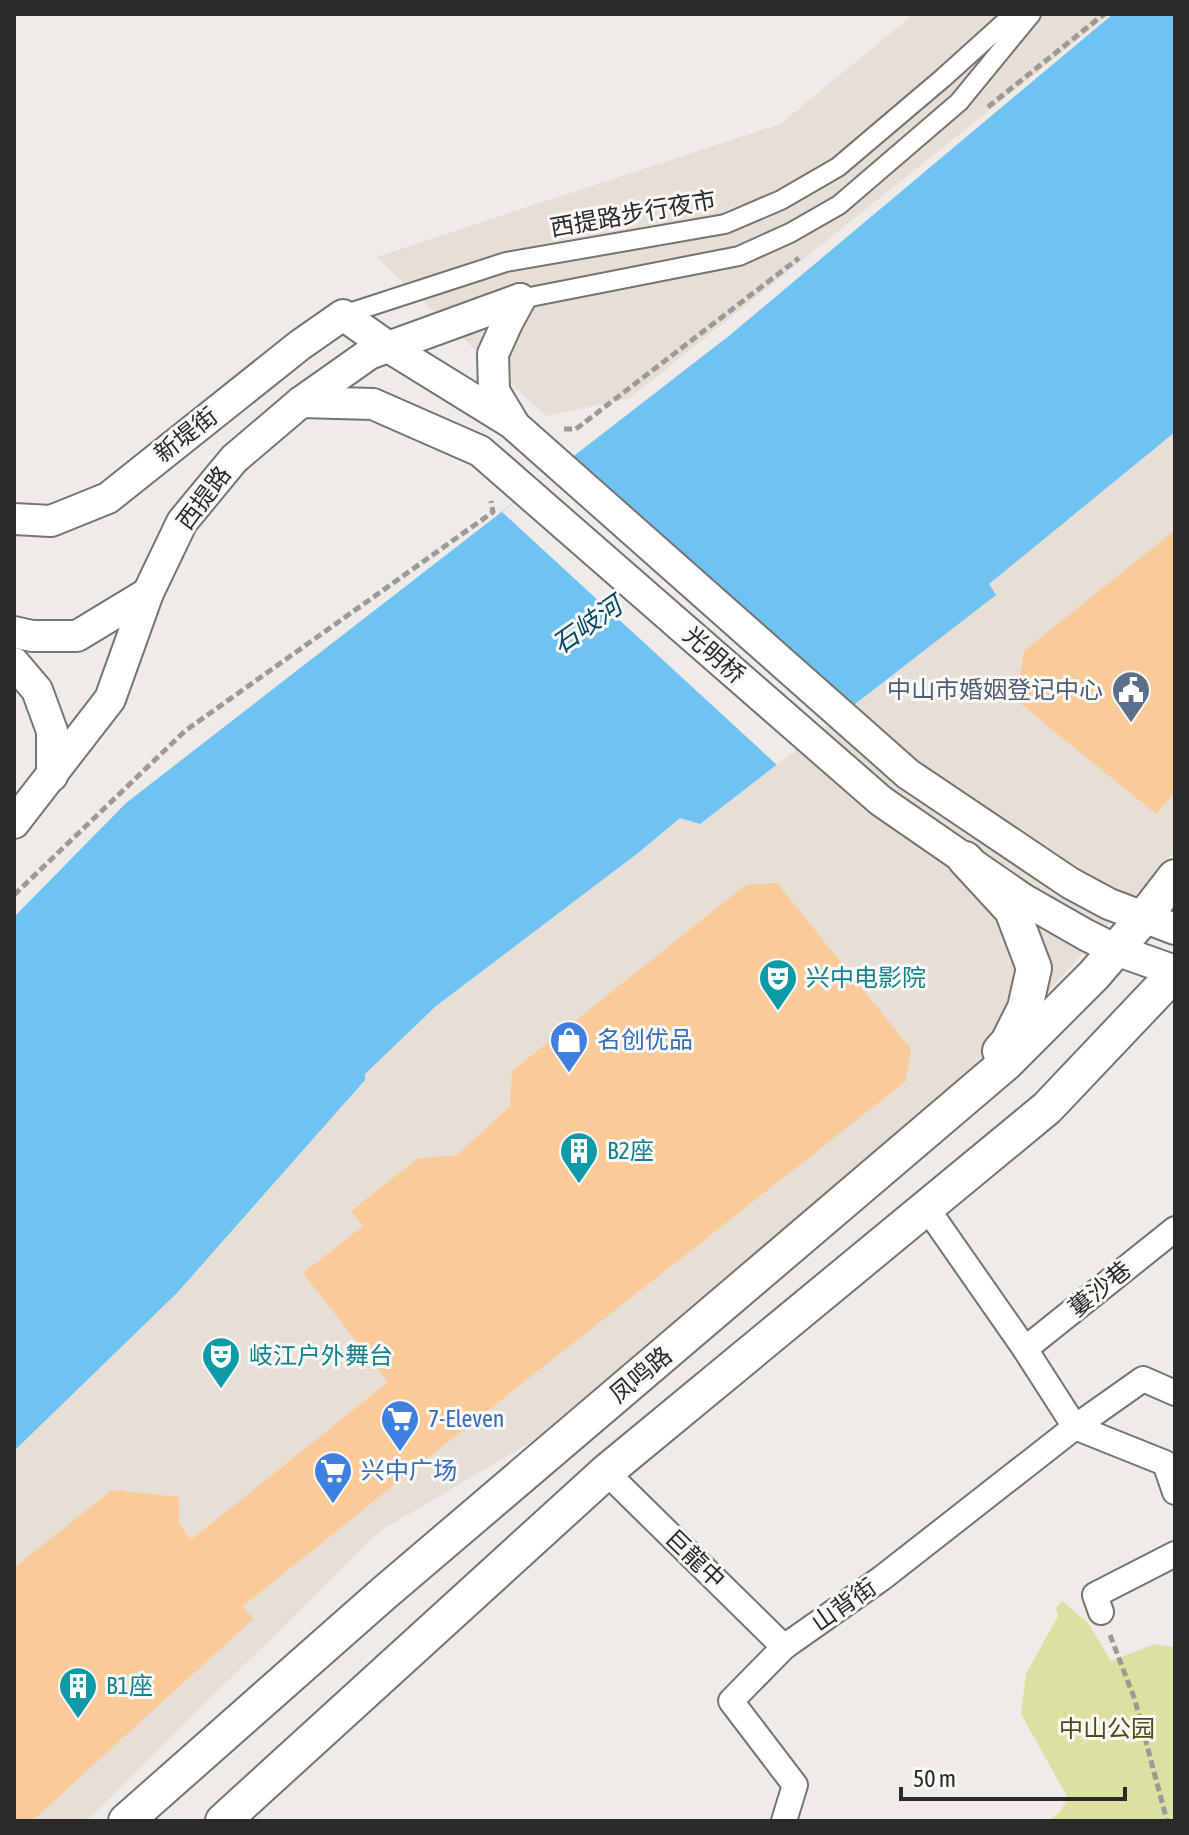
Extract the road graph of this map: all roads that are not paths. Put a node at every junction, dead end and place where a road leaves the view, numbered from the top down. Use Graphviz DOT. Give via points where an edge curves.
graph roads {
  1 [pos="1014,14"];
  2 [pos="1031,14"];
  3 [pos="520,299"];
  4 [pos="343,315"];
  5 [pos="387,346"];
  6 [pos="301,402"];
  7 [pos="515,426"];
  8 [pos="14,519"];
  9 [pos="148,593"];
  10 [pos="14,632"];
  11 [pos="14,663"];
  12 [pos="52,776"];
  13 [pos="14,823"];
  14 [pos="965,859"];
  15 [pos="1175,877"];
  16 [pos="1160,923"];
  17 [pos="1116,950"];
  18 [pos="1175,972"];
  19 [pos="951,1109"];
  20 [pos="926,1207"];
  21 [pos="1175,1229"];
  22 [pos="1025,1349"];
  23 [pos="1175,1393"];
  24 [pos="1075,1427"];
  25 [pos="606,1472"];
  26 [pos="1175,1492"];
  27 [pos="1175,1554"];
  28 [pos="1101,1612"];
  29 [pos="784,1647"];
  30 [pos="126,1821"];
  31 [pos="223,1821"];
  32 [pos="784,1821"];
  1 -- 4 [label="street, 西提路步行夜市" via="838,167 781,200 725,224 506,262"];
  2 -- 3 [label="street" via="959,102 839,205 790,233 739,256"];
  3 -- 5 [label="street, 西提路"];
  3 -- 7 [label="street, 光明桥" via="493,354 494,391"];
  4 -- 5 [label="street"];
  4 -- 8 [label="street, 新堤街" via="108,498 51,521"];
  5 -- 6 [label="street, 西提路"];
  5 -- 7 [label="street"];
  6 -- 9 [label="street, 西提路" via="234,459 182,522"];
  6 -- 14 [label="street, 光明桥" via="373,404 480,451 881,801"];
  7 -- 16 [label="street, 光明桥" via="908,774 1070,883"];
  9 -- 10 [label="street" via="77,636"];
  9 -- 12 [label="street, 西提路" via="110,699"];
  11 -- 12 [label="street" via="37,690 52,731"];
  12 -- 13 [label="street, 西提路"];
  14 -- 17 [label="street, 光明桥" via="1023,899"];
  14 -- 19 [label="main road" via="1012,910 1034,968 1025,1008 1008,1042"];
  15 -- 16 [label="main road, 凤鸣路"];
  16 -- 17 [label="main road, 凤鸣路"];
  17 -- 18 [label="street, 光明桥"];
  17 -- 19 [label="main road, 凤鸣路" via="1006,1063"];
  18 -- 20 [label="main road" via="1047,1108"];
  19 -- 30 [label="main road, 凤鸣路"];
  20 -- 22 [label="street"];
  20 -- 25 [label="main road"];
  21 -- 22 [label="street, 蔞沙巷"];
  22 -- 24 [label="street"];
  23 -- 24 [label="street, 山背街" via="1143,1379"];
  24 -- 26 [label="street" via="1165,1463"];
  24 -- 29 [label="street, 山背街" via="882,1578"];
  25 -- 29 [label="street, 巨龍中"];
  25 -- 31 [label="main road"];
  27 -- 28 [label="street" via="1095,1595"];
  29 -- 32 [label="street, 山背街" via="731,1701 795,1785"];
}
